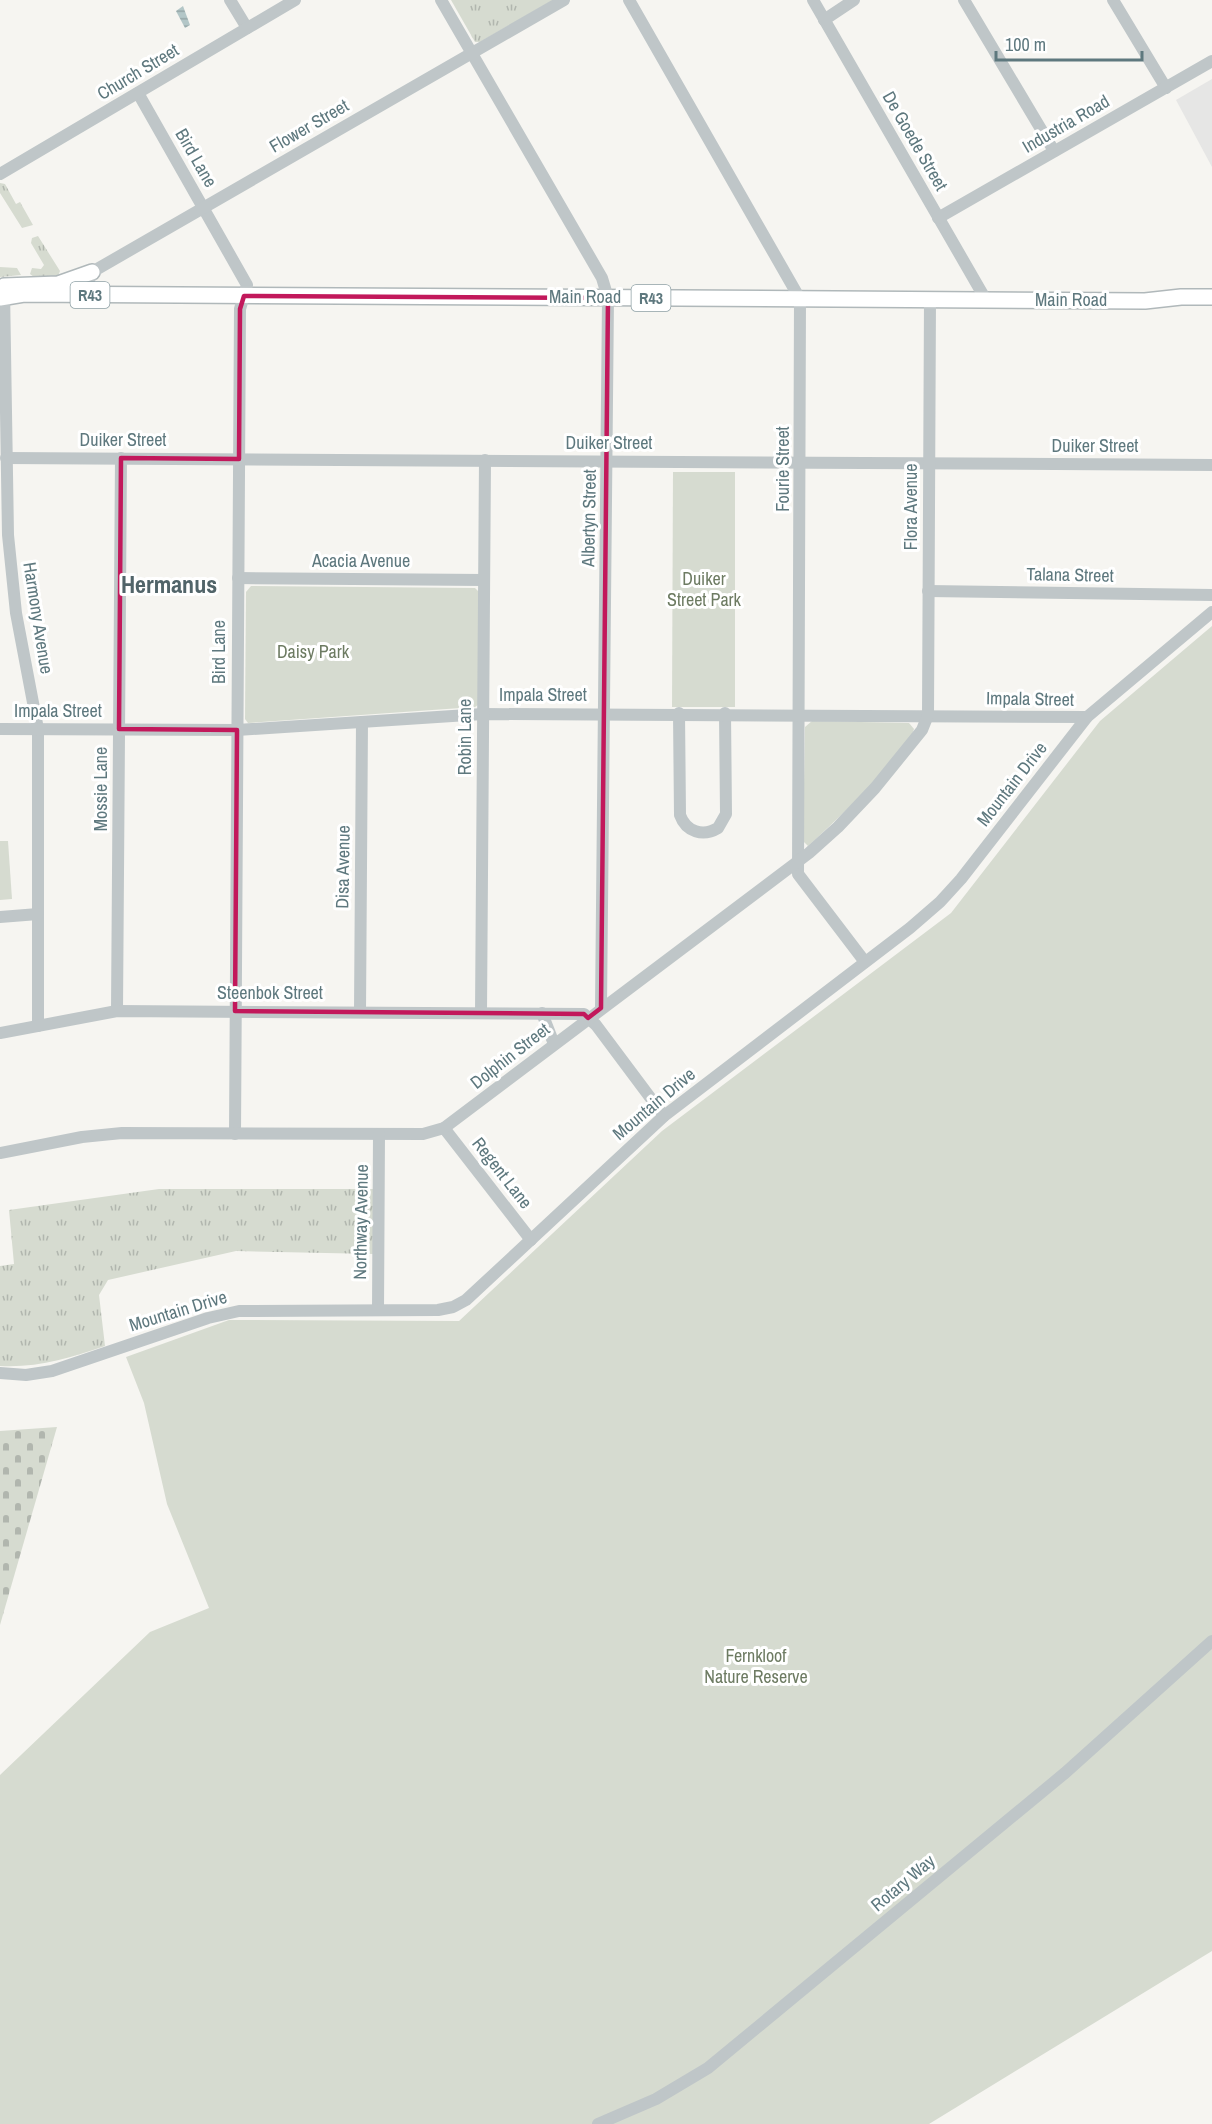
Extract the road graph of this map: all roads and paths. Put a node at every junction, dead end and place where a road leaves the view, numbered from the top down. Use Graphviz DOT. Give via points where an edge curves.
graph roads {
  1 [pos="230,0"];
  2 [pos="295,0"];
  3 [pos="441,0"];
  4 [pos="564,0"];
  5 [pos="629,0"];
  6 [pos="813,0"];
  7 [pos="854,0"];
  8 [pos="964,0"];
  9 [pos="1113,0"];
  10 [pos="824,20"];
  11 [pos="247,28"];
  12 [pos="472,53"];
  13 [pos="1212,61"];
  14 [pos="1166,88"];
  15 [pos="138,93"];
  16 [pos="1054,151"];
  17 [pos="0,174"];
  18 [pos="204,207"];
  19 [pos="938,218"];
  20 [pos="92,272"];
  21 [pos="2,292"];
  22 [pos="89,295"];
  23 [pos="244,296"];
  24 [pos="608,297"];
  25 [pos="1212,297"];
  26 [pos="800,298"];
  27 [pos="930,299"];
  28 [pos="986,300"];
  29 [pos="1145,301"];
  30 [pos="1212,306"];
  31 [pos="6,458"];
  32 [pos="122,458"];
  33 [pos="238,459"];
  34 [pos="485,460"];
  35 [pos="607,461"];
  36 [pos="801,463"];
  37 [pos="929,463"];
  38 [pos="1212,465"];
  39 [pos="238,578"];
  40 [pos="484,580"];
  41 [pos="928,591"];
  42 [pos="1212,595"];
  43 [pos="1212,612"];
  44 [pos="605,712"];
  45 [pos="679,713"];
  46 [pos="725,713"];
  47 [pos="483,714"];
  48 [pos="799,714"];
  49 [pos="928,715"];
  50 [pos="1087,717"];
  51 [pos="362,722"];
  52 [pos="0,729"];
  53 [pos="38,729"];
  54 [pos="120,729"];
  55 [pos="237,730"];
  56 [pos="798,861"];
  57 [pos="38,914"];
  58 [pos="0,917"];
  59 [pos="865,962"];
  60 [pos="601,1008"];
  61 [pos="117,1011"];
  62 [pos="235,1011"];
  63 [pos="360,1012"];
  64 [pos="482,1013"];
  65 [pos="542,1013"];
  66 [pos="588,1018"];
  67 [pos="38,1026"];
  68 [pos="0,1033"];
  69 [pos="554,1044"];
  70 [pos="664,1116"];
  71 [pos="444,1128"];
  72 [pos="234,1134"];
  73 [pos="379,1134"];
  74 [pos="0,1153"];
  75 [pos="531,1240"];
  76 [pos="378,1310"];
  77 [pos="0,1373"];
  78 [pos="1212,1641"];
  79 [pos="598,2124"];
  1 -- 11 [label="street"];
  2 -- 11 [label="street, Church Street"];
  3 -- 12 [label="street, Albertyn Street"];
  4 -- 12 [label="street, Flower Street"];
  5 -- 26 [label="street, Fourie Street"];
  6 -- 10 [label="street, De Goede Street"];
  7 -- 10 [label="street"];
  8 -- 16 [label="street"];
  9 -- 14 [label="street"];
  10 -- 19 [label="street, De Goede Street"];
  11 -- 15 [label="street, Church Street"];
  12 -- 18 [label="street, Flower Street"];
  12 -- 24 [label="street, Albertyn Street" via="602,278"];
  13 -- 14 [label="street, Industria Road"];
  14 -- 16 [label="street, Industria Road"];
  15 -- 17 [label="street, Church Street"];
  15 -- 18 [label="street, Bird Lane"];
  16 -- 19 [label="street, Industria Road"];
  18 -- 20 [label="street, Flower Street"];
  18 -- 23 [label="street, Bird Lane" via="246,280"];
  19 -- 28 [label="street, De Goede Street"];
  20 -- 21 [label="main road" via="58,284"];
  20 -- 22 [label="street" via="87,285"];
  21 -- 22 [label="main road, Main Road / R43"];
  21 -- 31 [label="street, Harmony Avenue"];
  22 -- 23 [label="main road, Main Road / R43"];
  23 -- 24 [label="main road, Main Road / R43"];
  23 -- 33 [label="street, Bird Lane" via="240,309"];
  24 -- 26 [label="main road, Main Road / R43"];
  24 -- 35 [label="street, Albertyn Street"];
  25 -- 29 [label="main road, Main Road / R43"];
  26 -- 27 [label="main road, Main Road / R43"];
  26 -- 36 [label="street, Fourie Street"];
  27 -- 28 [label="main road, Main Road / R43"];
  27 -- 37 [label="street, Flora Avenue"];
  28 -- 29 [label="main road, Main Road / R43"];
  29 -- 30 [label="main road, Main Road / R43"];
  31 -- 32 [label="street, Duiker Street"];
  31 -- 53 [label="street, Harmony Avenue" via="14,597"];
  32 -- 33 [label="street, Duiker Street"];
  32 -- 54 [label="street, Mossie Lane"];
  33 -- 34 [label="street, Duiker Street"];
  33 -- 39 [label="street, Bird Lane"];
  34 -- 35 [label="street, Duiker Street"];
  34 -- 40 [label="street, Robin Lane"];
  35 -- 36 [label="street, Duiker Street"];
  35 -- 44 [label="street, Albertyn Street"];
  36 -- 37 [label="street, Duiker Street"];
  36 -- 48 [label="street, Fourie Street"];
  37 -- 38 [label="street, Duiker Street"];
  37 -- 41 [label="street, Flora Avenue"];
  39 -- 40 [label="street, Acacia Avenue"];
  39 -- 55 [label="street, Bird Lane"];
  40 -- 47 [label="street, Robin Lane"];
  41 -- 42 [label="street, Talana Street"];
  41 -- 49 [label="street, Flora Avenue"];
  43 -- 50 [label="street, Mountain Drive"];
  44 -- 45 [label="street, Impala Street"];
  44 -- 47 [label="street, Impala Street"];
  44 -- 60 [label="street, Albertyn Street"];
  45 -- 46 [label="street, Impala Street"];
  45 -- 46 [label="street" via="680,815 688,828 702,833 718,828 726,814"];
  46 -- 48 [label="street, Impala Street"];
  47 -- 51 [label="street, Impala Street"];
  47 -- 64 [label="street, Robin Lane"];
  48 -- 49 [label="street, Impala Street"];
  48 -- 56 [label="street, Fourie Street"];
  49 -- 50 [label="street, Impala Street"];
  49 -- 56 [label="street, Dolphin Street" via="922,730 875,788"];
  50 -- 59 [label="street, Mountain Drive" via="940,902"];
  51 -- 55 [label="street, Impala Street"];
  51 -- 63 [label="street, Disa Avenue"];
  52 -- 53 [label="street, Impala Street"];
  53 -- 54 [label="street, Impala Street"];
  53 -- 57 [label="street, Harmony Avenue"];
  54 -- 55 [label="street, Impala Street"];
  54 -- 61 [label="street, Mossie Lane"];
  55 -- 62 [label="street, Bird Lane"];
  56 -- 59 [label="street, Fourie Street" via="798,874"];
  56 -- 60 [label="street, Dolphin Street"];
  57 -- 58 [label="street"];
  57 -- 67 [label="street, Harmony Avenue"];
  59 -- 70 [label="street, Mountain Drive"];
  60 -- 66 [label="street, Dolphin Street"];
  61 -- 62 [label="street, Steenbok Street"];
  61 -- 67 [label="street, Steenbok Street"];
  62 -- 63 [label="street, Steenbok Street"];
  62 -- 72 [label="street, Bird Lane"];
  63 -- 64 [label="street, Steenbok Street"];
  64 -- 65 [label="street, Steenbok Street"];
  65 -- 66 [label="street, Steenbok Street" via="584,1014"];
  65 -- 69 [label="street"];
  66 -- 69 [label="street, Dolphin Street"];
  66 -- 70 [label="street"];
  67 -- 68 [label="street, Steenbok Street"];
  69 -- 71 [label="street, Dolphin Street"];
  70 -- 75 [label="street, Mountain Drive"];
  71 -- 73 [label="street, Dolphin Street" via="423,1134"];
  71 -- 75 [label="street, Regent Lane"];
  72 -- 73 [label="street, Dolphin Street"];
  72 -- 74 [label="street, Dolphin Street" via="103,1134"];
  73 -- 76 [label="street, Northway Avenue"];
  75 -- 76 [label="street, Mountain Drive" via="471,1296 453,1307"];
  76 -- 77 [label="street, Mountain Drive" via="239,1311 52,1371"];
  78 -- 79 [label="street, Rotary Way" via="1065,1773 708,2068 656,2099"];
}
